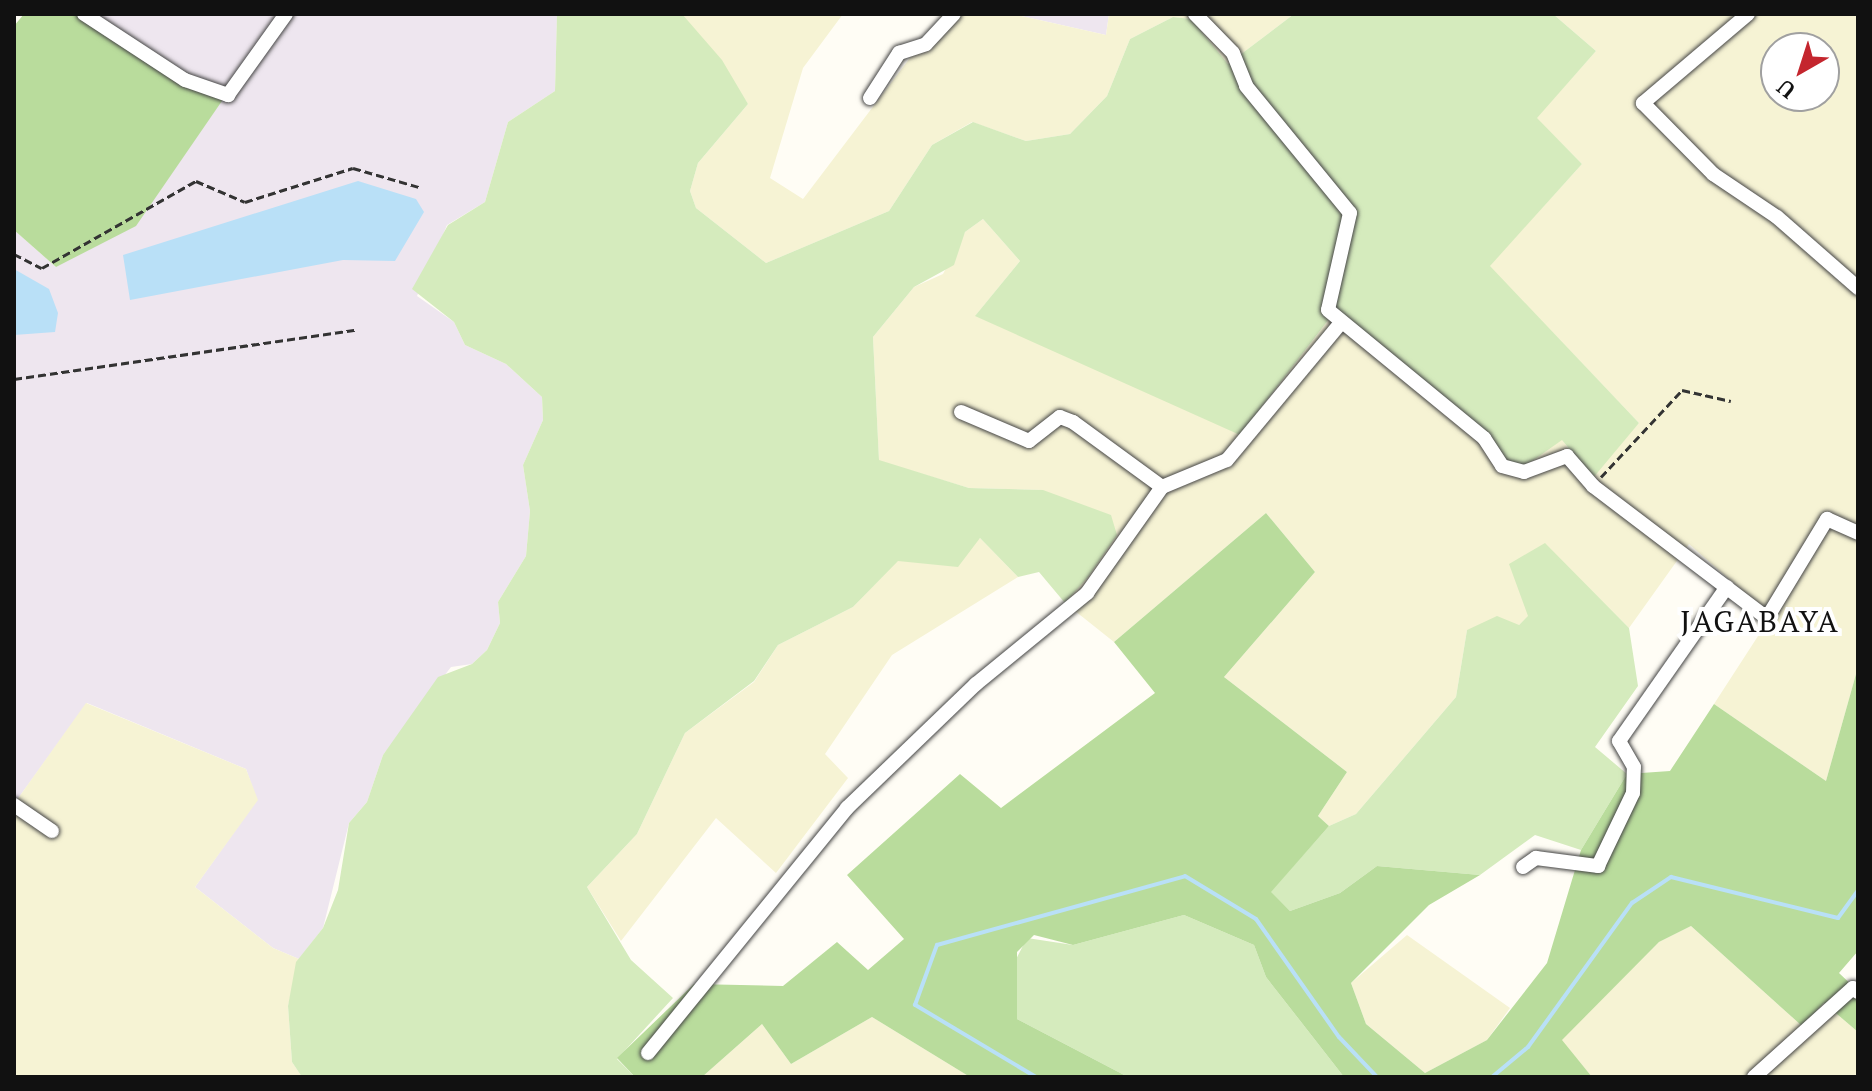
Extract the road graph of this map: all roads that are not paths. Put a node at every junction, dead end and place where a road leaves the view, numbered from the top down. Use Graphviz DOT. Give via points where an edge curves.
graph roads {
  1 [pos="84,14"];
  2 [pos="286,14"];
  3 [pos="954,14"];
  4 [pos="1195,14"];
  5 [pos="1748,14"];
  6 [pos="870,98"];
  7 [pos="1858,288"];
  8 [pos="1339,325"];
  9 [pos="961,412"];
  10 [pos="1162,487"];
  11 [pos="1858,533"];
  12 [pos="1727,587"];
  13 [pos="14,805"];
  14 [pos="52,831"];
  15 [pos="1523,867"];
  16 [pos="1858,992"];
  17 [pos="648,1053"];
  18 [pos="1754,1077"];
  1 -- 2 [label="street" via="185,80 228,95"];
  3 -- 6 [label="street" via="926,44 899,53"];
  4 -- 8 [label="street" via="1233,53 1246,86 1343,197 1351,231 1328,310"];
  5 -- 7 [label="street" via="1643,103 1713,174 1767,209"];
  8 -- 10 [label="street" via="1227,460"];
  8 -- 12 [label="street" via="1454,412 1502,466 1524,472 1567,456 1593,486"];
  9 -- 10 [label="street" via="1029,441 1060,417"];
  10 -- 17 [label="street" via="1087,593 976,684 847,808"];
  11 -- 12 [label="street" via="1827,519 1767,618"];
  12 -- 15 [label="street" via="1619,741 1634,767 1633,793 1598,866 1536,858"];
  13 -- 14 [label="street"];
  16 -- 18 [label="street" via="1853,988"];
}
